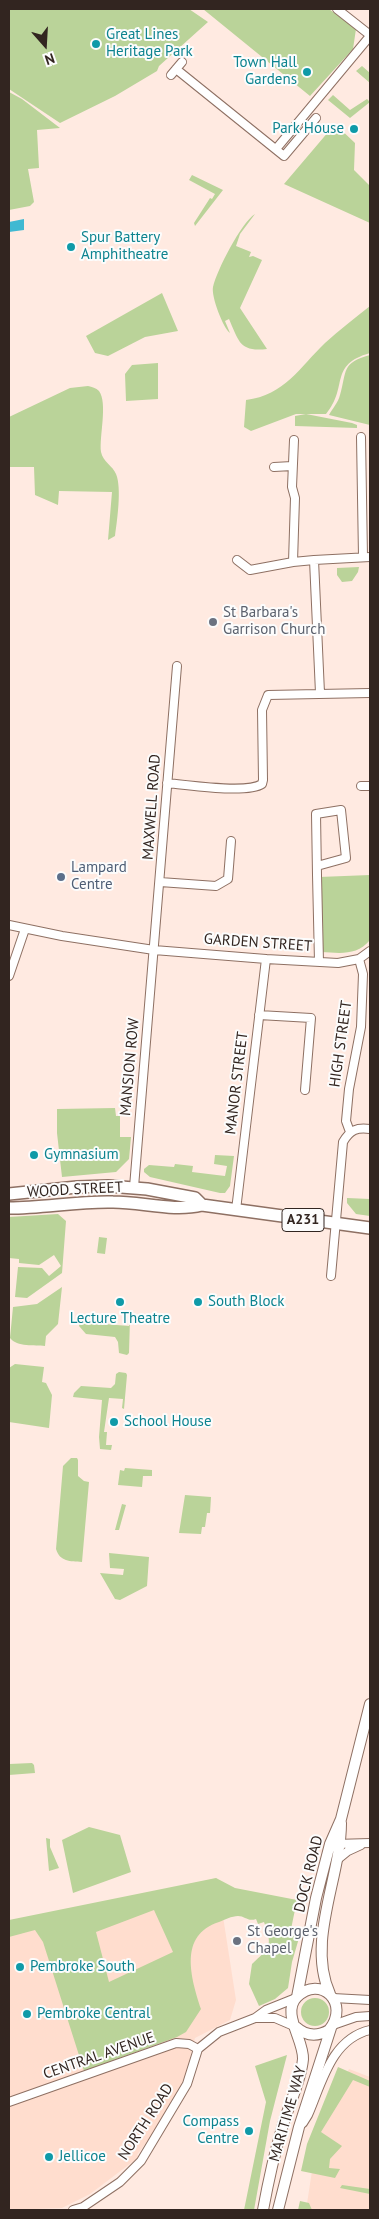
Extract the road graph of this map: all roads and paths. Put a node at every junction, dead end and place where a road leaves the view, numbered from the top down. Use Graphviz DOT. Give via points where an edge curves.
graph roads {
  1 [pos="337,9"];
  2 [pos="370,36"];
  3 [pos="182,62"];
  4 [pos="316,118"];
  5 [pos="276,149"];
  6 [pos="361,437"];
  7 [pos="294,440"];
  8 [pos="292,466"];
  9 [pos="274,467"];
  10 [pos="366,557"];
  11 [pos="237,560"];
  12 [pos="314,560"];
  13 [pos="293,562"];
  14 [pos="176,666"];
  15 [pos="320,693"];
  16 [pos="370,693"];
  17 [pos="167,783"];
  18 [pos="361,786"];
  19 [pos="370,786"];
  20 [pos="231,841"];
  21 [pos="317,866"];
  22 [pos="160,882"];
  23 [pos="9,925"];
  24 [pos="25,929"];
  25 [pos="154,950"];
  26 [pos="369,954"];
  27 [pos="266,959"];
  28 [pos="360,959"];
  29 [pos="319,962"];
  30 [pos="9,976"];
  31 [pos="259,1015"];
  32 [pos="360,1027"];
  33 [pos="370,1028"];
  34 [pos="305,1090"];
  35 [pos="370,1129"];
  36 [pos="350,1132"];
  37 [pos="77,1187"];
  38 [pos="134,1187"];
  39 [pos="9,1194"];
  40 [pos="79,1202"];
  41 [pos="132,1203"];
  42 [pos="202,1205"];
  43 [pos="9,1208"];
  44 [pos="236,1210"];
  45 [pos="336,1224"];
  46 [pos="370,1228"];
  47 [pos="330,1276"];
  48 [pos="370,1704"];
  49 [pos="341,1819"];
  50 [pos="330,1844"];
  51 [pos="341,1844"];
  52 [pos="368,1844"];
  53 [pos="337,1860"];
  54 [pos="332,1996"];
  55 [pos="297,1998"];
  56 [pos="370,2000"];
  57 [pos="370,2016"];
  58 [pos="255,2018"];
  59 [pos="296,2027"];
  60 [pos="332,2027"];
  61 [pos="370,2030"];
  62 [pos="198,2049"];
  63 [pos="9,2102"];
  64 [pos="299,2127"];
  65 [pos="73,2210"];
  66 [pos="263,2210"];
  67 [pos="278,2210"];
  1 -- 2 [label="street"];
  2 -- 5 [label="street"];
  3 -- 5 [label="street" via="174,72"];
  4 -- 5 [label="street" via="285,155"];
  6 -- 10 [label="street"];
  7 -- 8 [label="street"];
  8 -- 9 [label="street"];
  8 -- 13 [label="street" via="295,498"];
  10 -- 12 [label="street"];
  11 -- 13 [label="street" via="250,570"];
  12 -- 13 [label="street"];
  12 -- 15 [label="street"];
  14 -- 17 [label="street, MAXWELL ROAD"];
  15 -- 16 [label="street"];
  15 -- 17 [label="street" via="278,694 264,700 263,780 260,785 242,788"];
  17 -- 22 [label="street, MAXWELL ROAD"];
  18 -- 19 [label="street"];
  20 -- 22 [label="street" via="228,879 216,886"];
  21 -- 21 [label="street" via="346,858 342,810 316,814"];
  21 -- 29 [label="street"];
  22 -- 25 [label="street, MAXWELL ROAD"];
  23 -- 24 [label="street, GARDEN STREET"];
  24 -- 25 [label="street, GARDEN STREET"];
  24 -- 30 [label="street"];
  25 -- 27 [label="street, GARDEN STREET"];
  25 -- 38 [label="street, MANSION ROW"];
  26 -- 28 [label="street"];
  27 -- 29 [label="street, GARDEN STREET"];
  27 -- 31 [label="street, MANOR STREET"];
  28 -- 29 [label="street, GARDEN STREET"];
  28 -- 32 [label="street, HIGH STREET" via="363,974"];
  31 -- 34 [label="street" via="311,1018"];
  31 -- 44 [label="street, MANOR STREET"];
  32 -- 33 [label="street"];
  32 -- 36 [label="street, HIGH STREET" via="349,1089 346,1122"];
  35 -- 36 [label="street" via="358,1128"];
  36 -- 45 [label="street" via="343,1142"];
  37 -- 38 [label="main road, WOOD STREET / A231"];
  37 -- 39 [label="main road, WOOD STREET / A231"];
  37 -- 40 [label="main road"];
  38 -- 41 [label="main road"];
  38 -- 42 [label="main road, WOOD STREET / A231" via="195,1198"];
  40 -- 41 [label="main road, WOOD STREET / A231"];
  40 -- 43 [label="main road, WOOD STREET / A231"];
  41 -- 42 [label="main road, WOOD STREET / A231" via="188,1208"];
  42 -- 44 [label="main road, WOOD STREET / A231"];
  44 -- 45 [label="main road, WOOD STREET / A231"];
  45 -- 46 [label="main road, WOOD STREET / A231"];
  45 -- 47 [label="street"];
  48 -- 49 [label="street, DOCK ROAD"];
  49 -- 50 [label="street, DOCK ROAD"];
  49 -- 51 [label="street, DOCK ROAD"];
  50 -- 51 [label="street"];
  50 -- 55 [label="street, DOCK ROAD"];
  51 -- 52 [label="street"];
  51 -- 53 [label="street, DOCK ROAD"];
  52 -- 53 [label="street" via="348,1851"];
  53 -- 54 [label="street, DOCK ROAD" via="324,1928 322,1961 323,1976"];
  54 -- 55 [label="street" via="314,1989"];
  54 -- 56 [label="street"];
  54 -- 60 [label="street" via="338,2014"];
  55 -- 58 [label="street"];
  55 -- 59 [label="street" via="292,2014"];
  57 -- 60 [label="street" via="356,2017"];
  58 -- 59 [label="street" via="277,2019"];
  58 -- 62 [label="street" via="219,2032"];
  59 -- 60 [label="street" via="312,2035 325,2033"];
  59 -- 66 [label="street, MARITIME WAY" via="302,2062"];
  60 -- 64 [label="street, MARITIME WAY"];
  61 -- 64 [label="street" via="353,2035 338,2049 308,2116"];
  62 -- 63 [label="street, CENTRAL AVENUE" via="176,2043"];
  62 -- 65 [label="street, NORTH ROAD" via="187,2084 141,2161 120,2182"];
  64 -- 67 [label="street, MARITIME WAY"];
}
